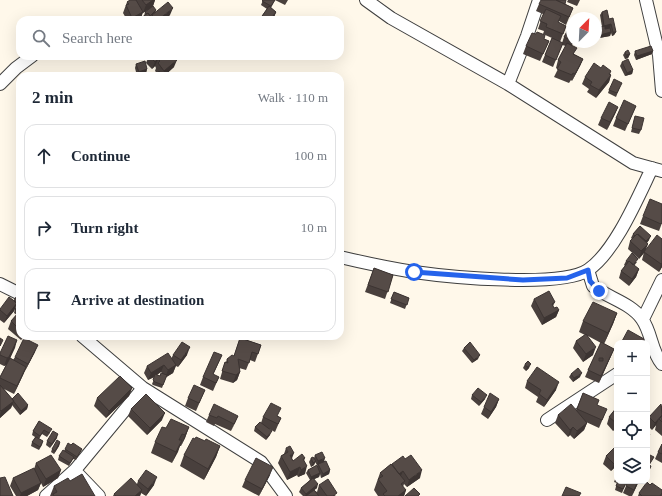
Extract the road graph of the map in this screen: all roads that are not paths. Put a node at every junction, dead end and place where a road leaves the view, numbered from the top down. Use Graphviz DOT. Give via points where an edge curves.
graph roads {
  1 [pos="366,0"];
  2 [pos="539,0"];
  3 [pos="646,0"];
  4 [pos="27,60"];
  5 [pos="0,84"];
  6 [pos="508,84"];
  7 [pos="662,91"];
  8 [pos="657,170"];
  9 [pos="344,258"];
  10 [pos="588,270"];
  11 [pos="662,280"];
  12 [pos="0,284"];
  13 [pos="16,292"];
  14 [pos="643,319"];
  15 [pos="87,340"];
  16 [pos="655,361"];
  17 [pos="614,376"];
  18 [pos="143,388"];
  19 [pos="547,420"];
  20 [pos="75,470"];
  21 [pos="46,496"];
  22 [pos="99,496"];
  23 [pos="286,496"];
  1 -- 6 [label="street" via="391,18"];
  2 -- 6 [label="street"];
  3 -- 7 [label="street" via="659,55"];
  4 -- 5 [label="street"];
  6 -- 8 [label="street" via="633,163"];
  8 -- 10 [label="street" via="627,221 603,255"];
  9 -- 10 [label="street" via="414,272 523,280 567,278"];
  10 -- 14 [label="street" via="593,286"];
  11 -- 14 [label="street"];
  12 -- 13 [label="street"];
  14 -- 16 [label="street"];
  15 -- 18 [label="street"];
  17 -- 19 [label="street"];
  18 -- 20 [label="street"];
  18 -- 23 [label="street" via="261,462"];
  20 -- 21 [label="street"];
  20 -- 22 [label="street"];
}
